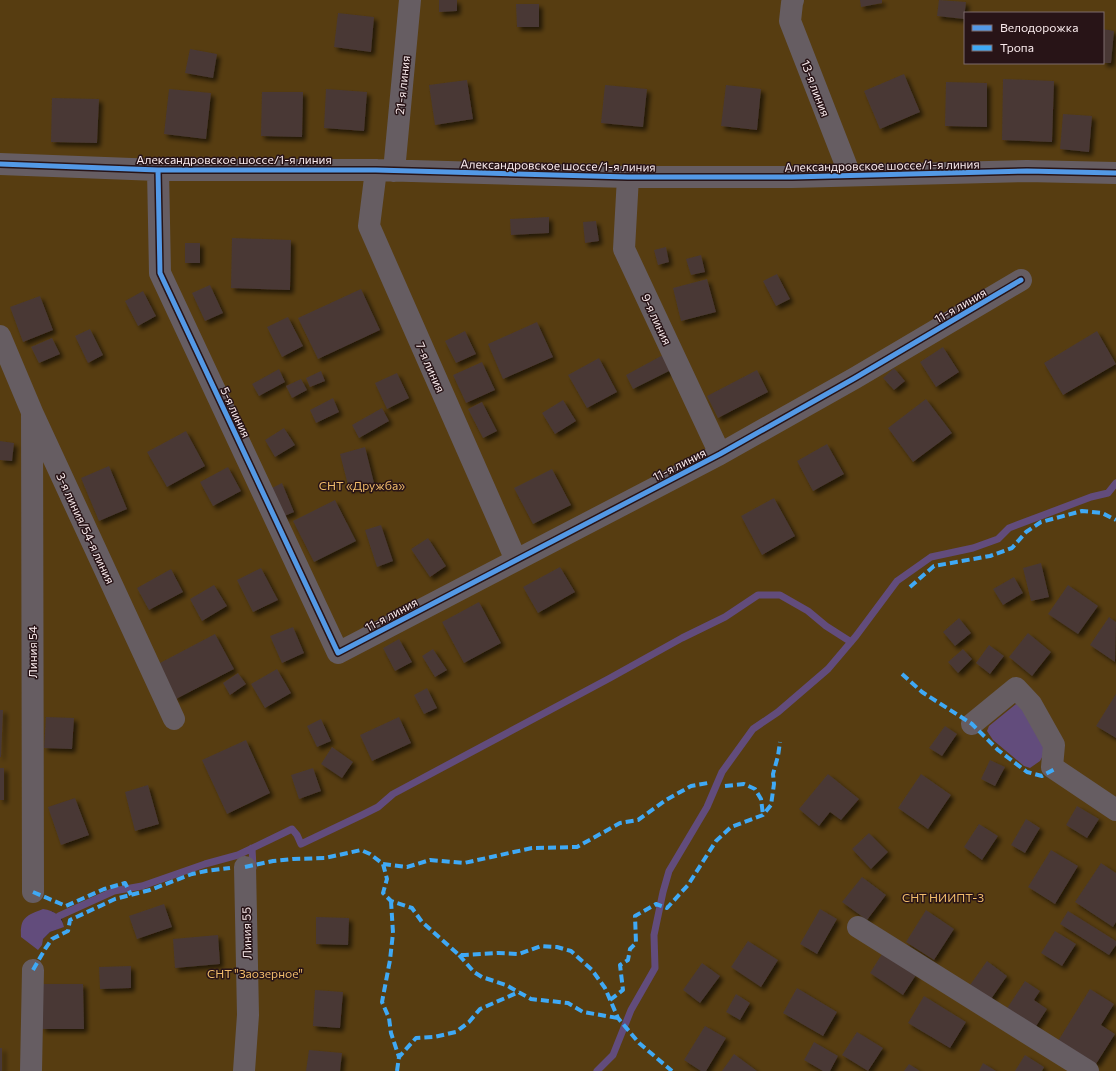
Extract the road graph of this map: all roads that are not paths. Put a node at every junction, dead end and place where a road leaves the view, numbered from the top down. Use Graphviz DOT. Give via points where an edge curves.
graph roads {
  1 [pos="410,0"];
  2 [pos="793,0"];
  3 [pos="0,164"];
  4 [pos="158,170"];
  5 [pos="385,170"];
  6 [pos="1116,173"];
  7 [pos="850,175"];
  8 [pos="628,177"];
  9 [pos="1021,280"];
  10 [pos="0,336"];
  11 [pos="32,412"];
  12 [pos="720,454"];
  13 [pos="516,560"];
  14 [pos="338,653"];
  15 [pos="174,719"];
  16 [pos="972,724"];
  17 [pos="1116,810"];
  18 [pos="245,867"];
  19 [pos="33,892"];
  20 [pos="858,927"];
  21 [pos="33,970"];
  22 [pos="30,1071"];
  23 [pos="244,1071"];
  24 [pos="1088,1071"];
  1 -- 5 [label="street, 21-я линия"];
  2 -- 7 [label="street, 13-я линия" via="790,21"];
  3 -- 4 [label="street, Александровское шоссе/1-я линия"];
  4 -- 5 [label="street, Александровское шоссе/1-я линия"];
  4 -- 14 [label="street, 5-я линия" via="160,273"];
  5 -- 8 [label="street, Александровское шоссе/1-я линия"];
  5 -- 13 [label="street, 7-я линия" via="369,226"];
  6 -- 7 [label="street, Александровское шоссе/1-я линия"];
  7 -- 8 [label="street, Александровское шоссе/1-я линия"];
  8 -- 12 [label="street, 9-я линия" via="624,249"];
  9 -- 12 [label="street, 11-я линия"];
  10 -- 11 [label="street, 3-я линия/54-я линия"];
  11 -- 15 [label="street, 3-я линия/54-я линия"];
  11 -- 19 [label="street, Линия 54"];
  12 -- 13 [label="street, 11-я линия"];
  13 -- 14 [label="street, 11-я линия"];
  16 -- 17 [label="street" via="1016,688 1031,704 1054,745 1052,767"];
  18 -- 23 [label="street, Линия 55" via="248,1015"];
  20 -- 24 [label="street"];
  21 -- 22 [label="street"];
}
